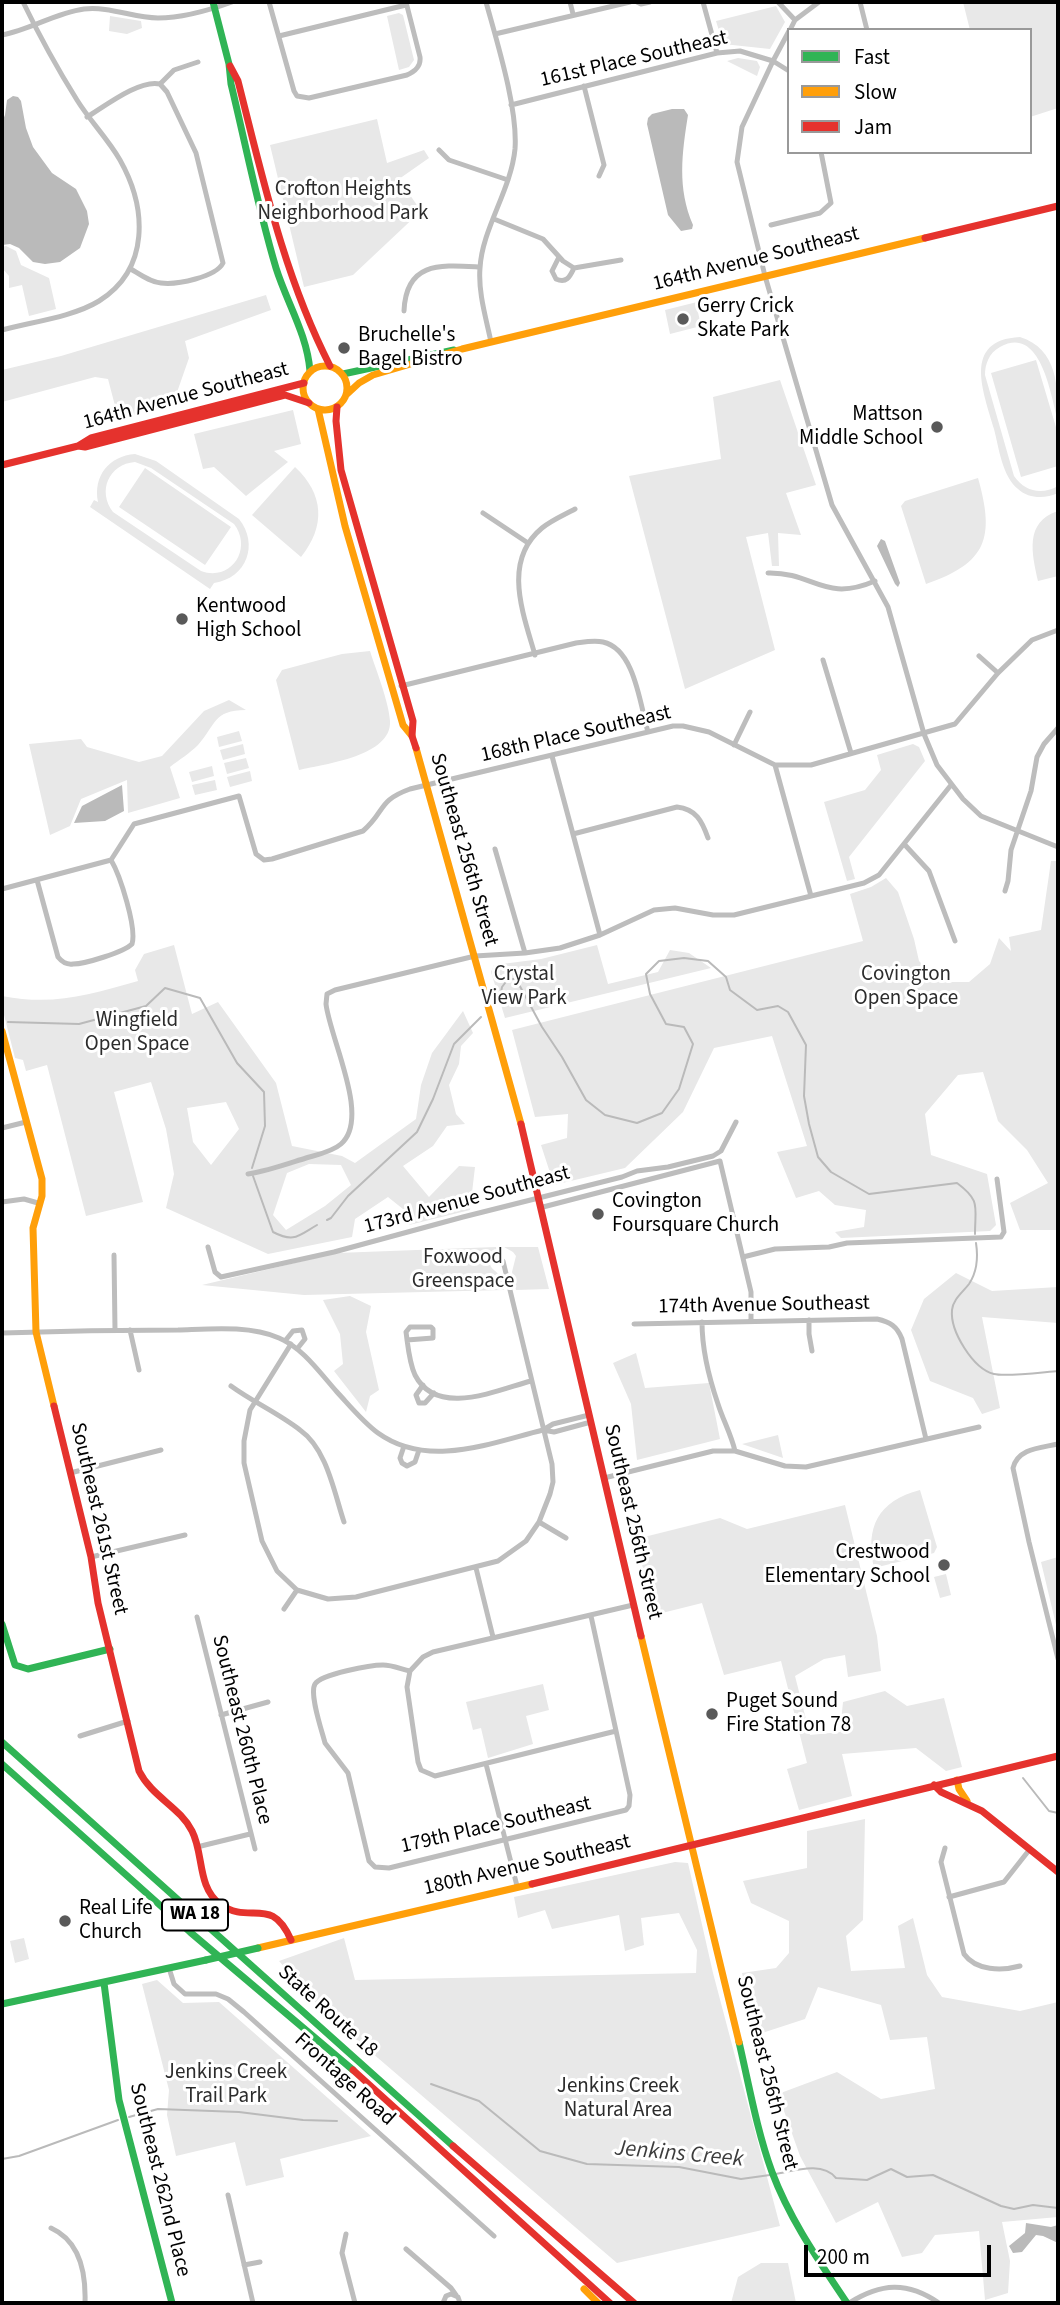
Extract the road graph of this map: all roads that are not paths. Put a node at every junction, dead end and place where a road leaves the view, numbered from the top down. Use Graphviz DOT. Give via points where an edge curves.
graph roads {
  1 [pos="23,2"];
  2 [pos="232,2"];
  3 [pos="269,2"];
  4 [pos="486,2"];
  5 [pos="570,2"];
  6 [pos="630,2"];
  7 [pos="637,2"];
  8 [pos="650,2"];
  9 [pos="703,2"];
  10 [pos="778,2"];
  11 [pos="819,2"];
  12 [pos="860,2"];
  13 [pos="406,3"];
  14 [pos="214,4"];
  15 [pos="103,5"];
  16 [pos="573,14"];
  17 [pos="795,20"];
  18 [pos="35,25"];
  19 [pos="791,28"];
  20 [pos="866,28"];
  21 [pos="495,34"];
  22 [pos="2,35"];
  23 [pos="787,35"];
  24 [pos="279,36"];
  25 [pos="717,53"];
  26 [pos="773,61"];
  27 [pos="198,62"];
  28 [pos="229,64"];
  29 [pos="787,70"];
  30 [pos="160,84"];
  31 [pos="584,86"];
  32 [pos="511,105"];
  33 [pos="87,117"];
  34 [pos="439,149"];
  35 [pos="821,154"];
  36 [pos="599,176"];
  37 [pos="508,180"];
  38 [pos="841,197"];
  39 [pos="831,198"];
  40 [pos="1058,206"];
  41 [pos="494,219"];
  42 [pos="771,225"];
  43 [pos="559,257"];
  44 [pos="621,260"];
  45 [pos="480,267"];
  46 [pos="575,268"];
  47 [pos="131,269"];
  48 [pos="765,276"];
  49 [pos="404,311"];
  50 [pos="2,330"];
  51 [pos="491,342"];
  52 [pos="461,349"];
  53 [pos="330,366"];
  54 [pos="310,372"];
  55 [pos="342,374"];
  56 [pos="304,383"];
  57 [pos="346,394"];
  58 [pos="309,402"];
  59 [pos="337,407"];
  60 [pos="318,409"];
  61 [pos="78,446"];
  62 [pos="2,465"];
  63 [pos="575,509"];
  64 [pos="482,513"];
  65 [pos="347,531"];
  66 [pos="359,538"];
  67 [pos="528,543"];
  68 [pos="768,573"];
  69 [pos="875,581"];
  70 [pos="1058,630"];
  71 [pos="535,655"];
  72 [pos="979,656"];
  73 [pos="823,660"];
  74 [pos="998,673"];
  75 [pos="401,686"];
  76 [pos="750,712"];
  77 [pos="1058,728"];
  78 [pos="648,732"];
  79 [pos="924,734"];
  80 [pos="412,736"];
  81 [pos="734,745"];
  82 [pos="851,753"];
  83 [pos="552,756"];
  84 [pos="775,765"];
  85 [pos="426,785"];
  86 [pos="951,785"];
  87 [pos="1018,831"];
  88 [pos="573,834"];
  89 [pos="708,838"];
  90 [pos="905,845"];
  91 [pos="1058,847"];
  92 [pos="495,849"];
  93 [pos="111,860"];
  94 [pos="37,880"];
  95 [pos="2,889"];
  96 [pos="1005,891"];
  97 [pos="811,896"];
  98 [pos="600,935"];
  99 [pos="955,941"];
  100 [pos="525,953"];
  101 [pos="475,956"];
  102 [pos="2,1031"];
  103 [pos="26,1122"];
  104 [pos="736,1122"];
  105 [pos="2,1128"];
  106 [pos="248,1174"];
  107 [pos="996,1179"];
  108 [pos="540,1198"];
  109 [pos="2,1202"];
  110 [pos="38,1203"];
  111 [pos="542,1207"];
  112 [pos="208,1247"];
  113 [pos="114,1255"];
  114 [pos="743,1257"];
  115 [pos="503,1261"];
  116 [pos="809,1320"];
  117 [pos="751,1321"];
  118 [pos="702,1322"];
  119 [pos="634,1324"];
  120 [pos="115,1330"];
  121 [pos="130,1330"];
  122 [pos="36,1332"];
  123 [pos="2,1333"];
  124 [pos="407,1340"];
  125 [pos="288,1343"];
  126 [pos="297,1349"];
  127 [pos="812,1351"];
  128 [pos="139,1370"];
  129 [pos="531,1381"];
  130 [pos="423,1385"];
  131 [pos="231,1386"];
  132 [pos="434,1393"];
  133 [pos="253,1402"];
  134 [pos="590,1419"];
  135 [pos="979,1427"];
  136 [pos="543,1430"];
  137 [pos="926,1439"];
  138 [pos="1058,1444"];
  139 [pos="404,1447"];
  140 [pos="161,1450"];
  141 [pos="419,1450"];
  142 [pos="734,1451"];
  143 [pos="70,1473"];
  144 [pos="604,1478"];
  145 [pos="344,1522"];
  146 [pos="540,1522"];
  147 [pos="185,1535"];
  148 [pos="566,1538"];
  149 [pos="91,1557"];
  150 [pos="476,1569"];
  151 [pos="297,1590"];
  152 [pos="633,1605"];
  153 [pos="285,1609"];
  154 [pos="590,1616"];
  155 [pos="197,1617"];
  156 [pos="2,1624"];
  157 [pos="493,1637"];
  158 [pos="110,1649"];
  159 [pos="1058,1659"];
  160 [pos="410,1671"];
  161 [pos="268,1702"];
  162 [pos="221,1715"];
  163 [pos="128,1721"];
  164 [pos="616,1731"];
  165 [pos="80,1736"];
  166 [pos="2,1742"];
  167 [pos="1058,1756"];
  168 [pos="486,1763"];
  169 [pos="2,1764"];
  170 [pos="957,1780"];
  171 [pos="934,1785"];
  172 [pos="970,1804"];
  173 [pos="250,1834"];
  174 [pos="506,1839"];
  175 [pos="692,1846"];
  176 [pos="197,1847"];
  177 [pos="255,1849"];
  178 [pos="945,1849"];
  179 [pos="1030,1849"];
  180 [pos="1058,1872"];
  181 [pos="517,1886"];
  182 [pos="950,1897"];
  183 [pos="291,1940"];
  184 [pos="1020,1966"];
  185 [pos="169,1969"];
  186 [pos="103,1983"];
  187 [pos="2,2004"];
  188 [pos="384,2092"];
  189 [pos="409,2115"];
  190 [pos="228,2195"];
  191 [pos="493,2197"];
  192 [pos="51,2228"];
  193 [pos="346,2234"];
  194 [pos="494,2236"];
  195 [pos="406,2249"];
  196 [pos="260,2262"];
  197 [pos="244,2265"];
  198 [pos="456,2295"];
  199 [pos="85,2303"];
  200 [pos="172,2303"];
  201 [pos="253,2303"];
  202 [pos="355,2303"];
  203 [pos="443,2303"];
  204 [pos="460,2303"];
  205 [pos="598,2303"];
  206 [pos="610,2303"];
  207 [pos="635,2303"];
  208 [pos="848,2303"];
  209 [pos="939,2303"];
  1 -- 18 [label="street"];
  2 -- 14 [label="street"];
  3 -- 24 [label="street"];
  4 -- 21 [label="street"];
  5 -- 16 [label="street"];
  6 -- 16 [label="street"];
  7 -- 8 [label="street"];
  9 -- 25 [label="street"];
  10 -- 17 [label="street"];
  11 -- 17 [label="street"];
  12 -- 20 [label="street"];
  13 -- 24 [label="street"];
  13 -- 24 [label="street" via="420,57 418,67 407,75 303,98 294,92"];
  14 -- 15 [label="street" via="156,18"];
  14 -- 28 [label="main road"];
  15 -- 18 [label="street"];
  16 -- 21 [label="street"];
  17 -- 19 [label="street"];
  18 -- 22 [label="street"];
  18 -- 33 [label="street"];
  21 -- 32 [label="street"];
  23 -- 26 [label="street"];
  25 -- 26 [label="street, 161st Place Southeast" via="740,51"];
  25 -- 31 [label="street, 161st Place Southeast"];
  26 -- 29 [label="street, 161st Place Southeast"];
  26 -- 48 [label="street" via="747,114 737,150"];
  27 -- 30 [label="street" via="174,70"];
  28 -- 53 [label="main road" via="238,80 290,278"];
  28 -- 54 [label="main road" via="277,272 306,341"];
  30 -- 33 [label="street" via="140,86"];
  30 -- 47 [label="street" via="196,153 221,267 211,275 171,283 148,280"];
  31 -- 32 [label="street, 161st Place Southeast"];
  31 -- 36 [label="street" via="604,165"];
  32 -- 37 [label="street" via="515,139"];
  33 -- 47 [label="street" via="121,162 136,198 140,229"];
  34 -- 37 [label="street" via="449,160"];
  35 -- 39 [label="street"];
  37 -- 41 [label="street"];
  38 -- 39 [label="street"];
  39 -- 42 [label="street" via="820,213"];
  40 -- 48 [label="main road, 164th Avenue Southeast"];
  41 -- 43 [label="street" via="543,239"];
  41 -- 45 [label="street"];
  43 -- 46 [label="street"];
  43 -- 46 [label="street" via="553,268 556,279 568,279"];
  44 -- 46 [label="street"];
  45 -- 49 [label="street" via="445,265 426,270 408,284"];
  45 -- 51 [label="street"];
  47 -- 50 [label="street" via="93,305"];
  48 -- 51 [label="main road, 164th Avenue Southeast"];
  48 -- 69 [label="street" via="832,505"];
  51 -- 52 [label="main road, 164th Avenue Southeast"];
  52 -- 55 [label="main road, 164th Avenue Southeast"];
  52 -- 57 [label="main road, 164th Avenue Southeast" via="373,376"];
  53 -- 54 [label="main road"];
  53 -- 55 [label="main road"];
  54 -- 56 [label="main road"];
  55 -- 57 [label="main road"];
  56 -- 58 [label="main road"];
  56 -- 61 [label="main road, 164th Avenue Southeast" via="91,438"];
  57 -- 59 [label="main road"];
  58 -- 60 [label="main road"];
  58 -- 61 [label="main road, 164th Avenue Southeast" via="285,395"];
  59 -- 60 [label="main road"];
  59 -- 66 [label="main road, Southeast 256th Street" via="341,470"];
  60 -- 65 [label="main road, Southeast 256th Street"];
  61 -- 62 [label="main road, 164th Avenue Southeast"];
  63 -- 67 [label="street" via="544,526"];
  64 -- 67 [label="street"];
  65 -- 66 [label="main road"];
  65 -- 80 [label="main road, Southeast 256th Street" via="403,725"];
  66 -- 75 [label="main road, Southeast 256th Street"];
  67 -- 71 [label="street" via="520,560 519,589"];
  68 -- 69 [label="street" via="787,573 832,590 852,590"];
  69 -- 79 [label="street" via="888,607"];
  70 -- 74 [label="street, 168th Place Southeast" via="1032,640"];
  71 -- 75 [label="street"];
  71 -- 78 [label="street" via="592,641 613,646 629,664"];
  72 -- 74 [label="street"];
  73 -- 82 [label="street"];
  74 -- 79 [label="street, 168th Place Southeast" via="960,721"];
  75 -- 80 [label="main road, Southeast 256th Street" via="413,721"];
  76 -- 81 [label="street"];
  77 -- 87 [label="street" via="1040,751"];
  78 -- 81 [label="street, 168th Place Southeast" via="683,726"];
  78 -- 83 [label="street, 168th Place Southeast"];
  79 -- 82 [label="street, 168th Place Southeast"];
  79 -- 86 [label="street"];
  80 -- 85 [label="main road, Southeast 256th Street"];
  81 -- 84 [label="street, 168th Place Southeast"];
  82 -- 84 [label="street, 168th Place Southeast" via="811,765"];
  83 -- 85 [label="street, 168th Place Southeast"];
  83 -- 88 [label="street"];
  84 -- 97 [label="street"];
  85 -- 93 [label="street, 168th Place Southeast" via="393,796 363,831 267,860 256,854 239,796 134,824"];
  85 -- 101 [label="main road, Southeast 256th Street"];
  86 -- 87 [label="street" via="981,816"];
  86 -- 90 [label="street"];
  87 -- 91 [label="street"];
  87 -- 96 [label="street"];
  88 -- 89 [label="street" via="677,807 701,820"];
  88 -- 98 [label="street"];
  90 -- 97 [label="street" via="871,880"];
  90 -- 99 [label="street" via="929,871"];
  92 -- 100 [label="street"];
  93 -- 94 [label="street"];
  93 -- 94 [label="street" via="133,931 132,944 75,964 62,962 55,951"];
  94 -- 95 [label="street"];
  97 -- 98 [label="street" via="724,916 675,908 654,910"];
  98 -- 100 [label="street"];
  100 -- 101 [label="street"];
  101 -- 106 [label="street" via="327,994 327,1016 351,1098 351,1127 339,1146"];
  101 -- 108 [label="main road, Southeast 256th Street"];
  102 -- 103 [label="main road, Southeast 261st Street"];
  103 -- 105 [label="street"];
  103 -- 110 [label="main road, Southeast 261st Street" via="42,1179"];
  104 -- 108 [label="street, 173rd Avenue Southeast" via="721,1151 713,1156"];
  107 -- 114 [label="street" via="1001,1237 847,1243 775,1249"];
  108 -- 111 [label="main road, Southeast 256th Street"];
  108 -- 112 [label="street, 173rd Avenue Southeast" via="231,1276 215,1272"];
  109 -- 110 [label="street" via="24,1199"];
  110 -- 122 [label="main road, Southeast 261st Street" via="33,1228"];
  111 -- 114 [label="street" via="720,1161"];
  111 -- 134 [label="main road, Southeast 256th Street"];
  113 -- 120 [label="street"];
  114 -- 117 [label="street" via="751,1292"];
  115 -- 129 [label="street"];
  116 -- 117 [label="street, 174th Avenue Southeast"];
  116 -- 127 [label="street"];
  116 -- 137 [label="street, 174th Avenue Southeast" via="877,1319 899,1331"];
  117 -- 118 [label="street, 174th Avenue Southeast"];
  118 -- 119 [label="street, 174th Avenue Southeast"];
  118 -- 142 [label="street" via="702,1341"];
  120 -- 121 [label="street"];
  120 -- 122 [label="street"];
  121 -- 125 [label="street" via="259,1333"];
  121 -- 128 [label="street"];
  122 -- 123 [label="street"];
  122 -- 143 [label="main road, Southeast 261st Street"];
  124 -- 124 [label="street" via="410,1327 431,1327 435,1332 430,1339"];
  124 -- 130 [label="street" via="414,1371"];
  125 -- 126 [label="street"];
  125 -- 126 [label="street" via="293,1331 302,1331 304,1339"];
  125 -- 133 [label="street"];
  126 -- 139 [label="street" via="356,1414 377,1433"];
  129 -- 132 [label="street" via="466,1398"];
  129 -- 136 [label="street"];
  130 -- 132 [label="street"];
  130 -- 132 [label="street" via="416,1395 419,1403 425,1404"];
  131 -- 133 [label="street"];
  133 -- 145 [label="street" via="302,1430 315,1446"];
  133 -- 151 [label="street" via="244,1441 248,1483 269,1557 276,1571"];
  134 -- 136 [label="street" via="554,1432"];
  134 -- 144 [label="main road, Southeast 256th Street"];
  135 -- 137 [label="street"];
  136 -- 141 [label="street" via="450,1452"];
  136 -- 146 [label="street" via="552,1482"];
  137 -- 142 [label="street" via="806,1467 785,1466"];
  138 -- 159 [label="street" via="1020,1454 1013,1468"];
  139 -- 141 [label="street"];
  139 -- 141 [label="street" via="400,1458 407,1466 415,1462"];
  140 -- 143 [label="street"];
  142 -- 144 [label="street" via="713,1451"];
  143 -- 149 [label="main road, Southeast 261st Street"];
  144 -- 152 [label="main road, Southeast 256th Street"];
  146 -- 148 [label="street"];
  146 -- 150 [label="street" via="518,1548"];
  147 -- 149 [label="street"];
  149 -- 158 [label="main road, Southeast 261st Street"];
  150 -- 151 [label="street" via="356,1597 328,1599"];
  150 -- 157 [label="street"];
  151 -- 153 [label="street"];
  152 -- 154 [label="street"];
  152 -- 175 [label="main road, Southeast 256th Street"];
  154 -- 157 [label="street"];
  154 -- 164 [label="street"];
  155 -- 162 [label="street, Southeast 260th Place"];
  156 -- 158 [label="main road" via="15,1665 28,1669"];
  157 -- 160 [label="street" via="433,1652"];
  158 -- 163 [label="main road, Southeast 261st Street"];
  160 -- 168 [label="street" via="407,1688 421,1770 435,1776"];
  160 -- 174 [label="street, 179th Place Southeast" via="375,1665 323,1677 313,1693 325,1743 348,1773 369,1861 375,1867 389,1868"];
  161 -- 162 [label="street"];
  162 -- 173 [label="street, Southeast 260th Place"];
  163 -- 165 [label="street"];
  163 -- 176 [label="main road, Southeast 261st Street" via="144,1784 185,1822"];
  164 -- 168 [label="street"];
  164 -- 174 [label="street, 179th Place Southeast" via="631,1795 629,1806 620,1813"];
  166 -- 188 [label="main road, State Route 18 / WA 18"];
  167 -- 170 [label="main road, 180th Avenue Southeast"];
  168 -- 174 [label="street"];
  169 -- 188 [label="main road, State Route 18 / WA 18" via="190,1932"];
  170 -- 171 [label="main road, 180th Avenue Southeast"];
  170 -- 172 [label="main road"];
  171 -- 172 [label="main road"];
  171 -- 175 [label="main road, 180th Avenue Southeast"];
  172 -- 179 [label="main road"];
  173 -- 176 [label="street"];
  173 -- 177 [label="street, Southeast 260th Place"];
  174 -- 181 [label="street"];
  175 -- 181 [label="main road, 180th Avenue Southeast"];
  175 -- 208 [label="main road, Southeast 256th Street" via="772,2174 793,2220"];
  176 -- 183 [label="main road, Southeast 261st Street" via="205,1885 219,1904 234,1912 277,1916"];
  178 -- 182 [label="street" via="942,1862"];
  179 -- 180 [label="main road"];
  179 -- 182 [label="street" via="1004,1882"];
  181 -- 183 [label="main road, 180th Avenue Southeast"];
  182 -- 184 [label="street" via="967,1959 988,1968"];
  183 -- 185 [label="main road, 180th Avenue Southeast, bridge"];
  185 -- 186 [label="main road, 180th Avenue Southeast"];
  185 -- 194 [label="street, Frontage Road" via="174,1984 185,1994 216,1994 236,2005"];
  186 -- 187 [label="main road, 180th Avenue Southeast"];
  186 -- 200 [label="main road, Southeast 262nd Place" via="113,2022 119,2100"];
  188 -- 189 [label="main road, State Route 18 / WA 18"];
  189 -- 191 [label="main road, State Route 18 / WA 18"];
  189 -- 207 [label="main road, State Route 18 / WA 18"];
  190 -- 197 [label="street"];
  191 -- 205 [label="main road"];
  191 -- 206 [label="main road, State Route 18 / WA 18"];
  192 -- 199 [label="street" via="65,2235 76,2252"];
  193 -- 202 [label="street" via="342,2253"];
  195 -- 198 [label="street"];
  196 -- 197 [label="street"];
  197 -- 201 [label="street"];
  198 -- 203 [label="street" via="446,2296"];
  198 -- 204 [label="street"];
  208 -- 209 [label="street" via="891,2287 904,2287"];
}
